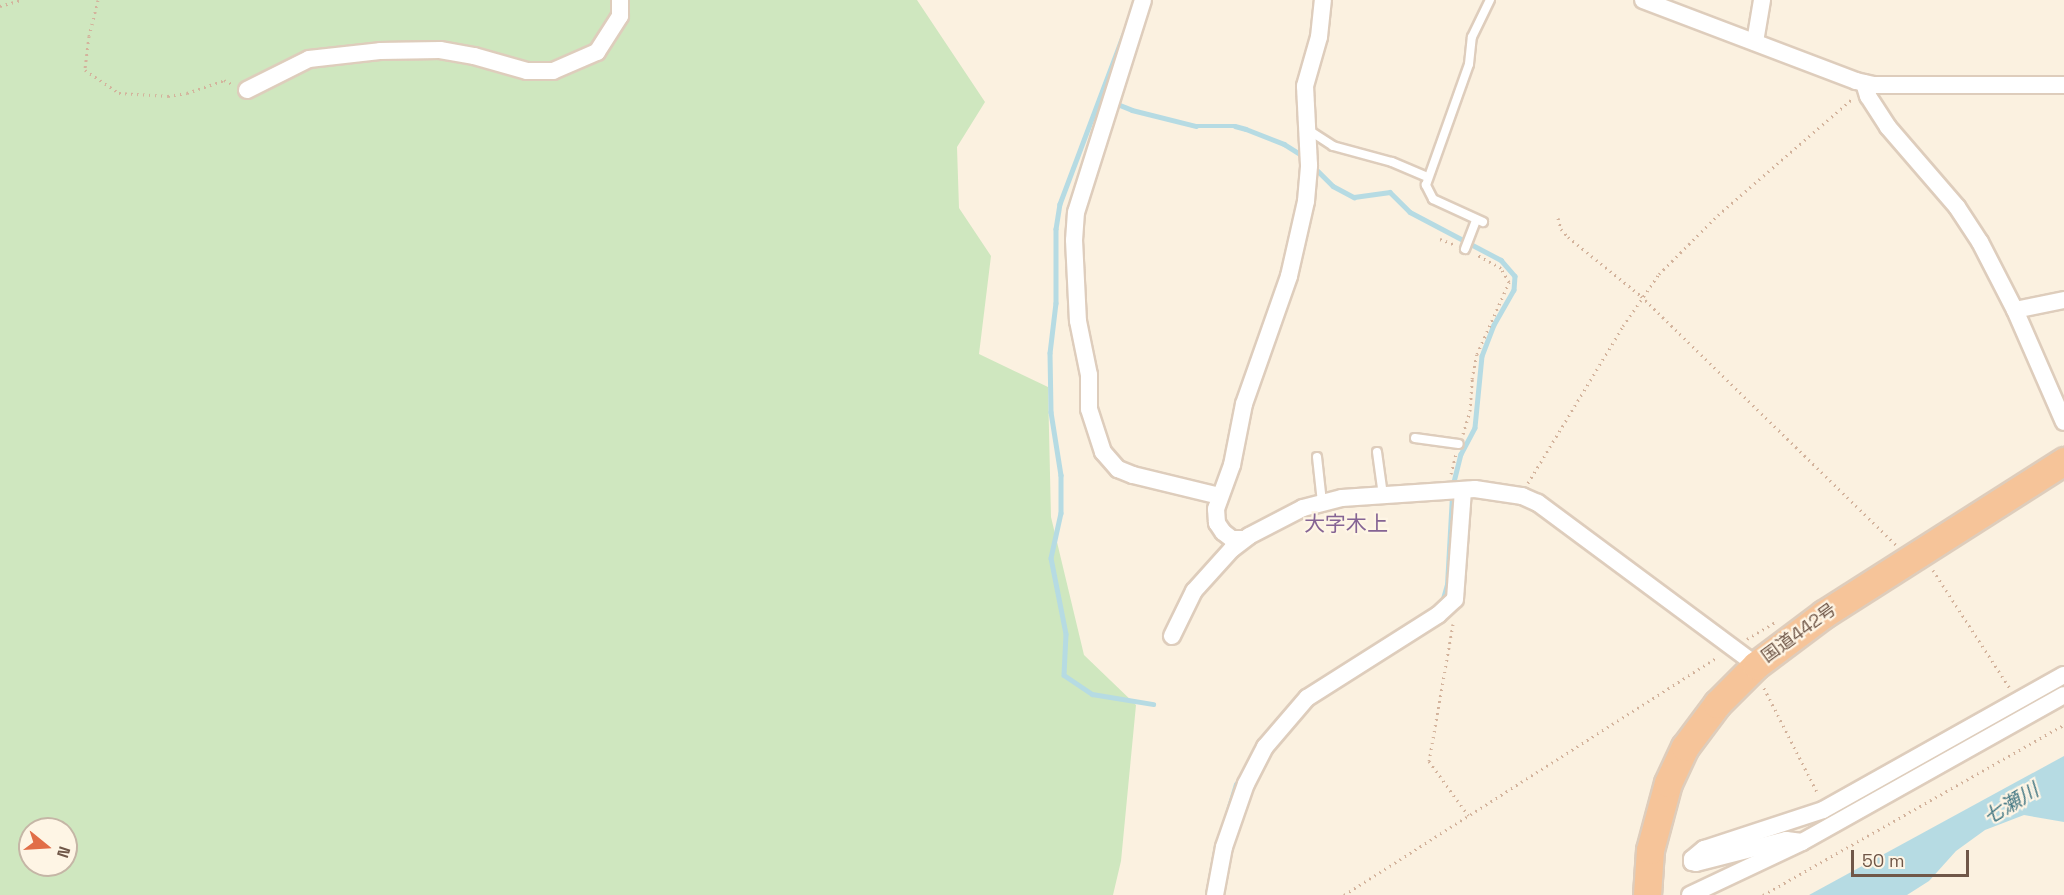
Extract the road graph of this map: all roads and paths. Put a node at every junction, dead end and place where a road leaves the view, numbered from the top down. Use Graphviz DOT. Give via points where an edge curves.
graph roads {
  1 [pos="21,0"];
  2 [pos="98,0"];
  3 [pos="620,0"];
  4 [pos="1143,0"];
  5 [pos="1323,0"];
  6 [pos="1490,0"];
  7 [pos="1643,0"];
  8 [pos="1762,0"];
  9 [pos="0,6"];
  10 [pos="1755,42"];
  11 [pos="2064,85"];
  12 [pos="1864,86"];
  13 [pos="247,90"];
  14 [pos="1306,129"];
  15 [pos="1428,177"];
  16 [pos="1558,218"];
  17 [pos="1440,239"];
  18 [pos="1465,249"];
  19 [pos="1641,296"];
  20 [pos="2064,300"];
  21 [pos="2015,310"];
  22 [pos="2064,422"];
  23 [pos="1415,438"];
  24 [pos="1459,444"];
  25 [pos="1377,452"];
  26 [pos="1317,457"];
  27 [pos="2064,460"];
  28 [pos="1456,490"];
  29 [pos="1383,495"];
  30 [pos="1220,496"];
  31 [pos="1522,496"];
  32 [pos="1322,502"];
  33 [pos="1243,539"];
  34 [pos="1888,553"];
  35 [pos="1924,576"];
  36 [pos="1457,592"];
  37 [pos="1782,618"];
  38 [pos="1173,636"];
  39 [pos="1734,647"];
  40 [pos="1762,673"];
  41 [pos="2064,675"];
  42 [pos="2064,695"];
  43 [pos="2018,702"];
  44 [pos="2064,724"];
  45 [pos="1825,809"];
  46 [pos="1469,816"];
  47 [pos="1802,842"];
  48 [pos="1215,895"];
  49 [pos="1344,895"];
  50 [pos="1647,895"];
  51 [pos="1690,895"];
  52 [pos="1763,895"];
  1 -- 9 [label="path"];
  2 -- 13 [label="path" via="85,70 120,93 168,96 224,80"];
  3 -- 13 [label="street" via="620,16 597,52 553,71 527,71 440,50 380,51 309,58"];
  4 -- 30 [label="street" via="1076,212 1078,321 1089,375 1089,409 1103,452 1118,469"];
  5 -- 14 [label="street" via="1319,37 1305,86"];
  6 -- 15 [label="lane" via="1472,37 1469,64"];
  7 -- 10 [label="street"];
  8 -- 10 [label="street"];
  10 -- 12 [label="street"];
  11 -- 12 [label="street"];
  12 -- 19 [label="path" via="1687,244"];
  12 -- 21 [label="street" via="1888,127 1969,224"];
  14 -- 15 [label="lane" via="1334,146"];
  14 -- 30 [label="street" via="1307,194 1296,247 1244,404 1232,465"];
  15 -- 18 [label="lane" via="1427,190 1433,199 1479,221"];
  16 -- 19 [label="path" via="1568,237"];
  17 -- 18 [label="path"];
  18 -- 24 [label="path" via="1501,268 1509,282 1477,354 1469,418"];
  19 -- 31 [label="path"];
  19 -- 34 [label="path" via="1897,547"];
  20 -- 21 [label="street"];
  21 -- 22 [label="street"];
  23 -- 24 [label="lane"];
  24 -- 28 [label="path"];
  25 -- 29 [label="lane"];
  26 -- 32 [label="lane"];
  27 -- 40 [label="highway, 国道442号" via="1824,614"];
  28 -- 29 [label="street"];
  28 -- 31 [label="street"];
  28 -- 36 [label="street"];
  29 -- 32 [label="street"];
  30 -- 33 [label="street" via="1216,509 1218,525 1230,538"];
  31 -- 39 [label="street" via="1538,503"];
  32 -- 33 [label="street"];
  33 -- 38 [label="street" via="1197,586"];
  35 -- 43 [label="path" via="1934,570"];
  36 -- 46 [label="path" via="1430,761"];
  36 -- 48 [label="street" via="1449,607 1438,615 1307,698 1265,747 1246,784 1224,847"];
  37 -- 39 [label="path"];
  39 -- 40 [label="street"];
  39 -- 46 [label="path"];
  40 -- 45 [label="path" via="1763,687"];
  40 -- 50 [label="highway, 国道442号" via="1717,704 1676,765 1654,827"];
  41 -- 43 [label="street"];
  42 -- 47 [label="street"];
  43 -- 45 [label="street"];
  44 -- 52 [label="path"];
  45 -- 47 [label="street" via="1704,849 1692,862 1779,841"];
  46 -- 49 [label="path"];
  47 -- 51 [label="street"];
}
